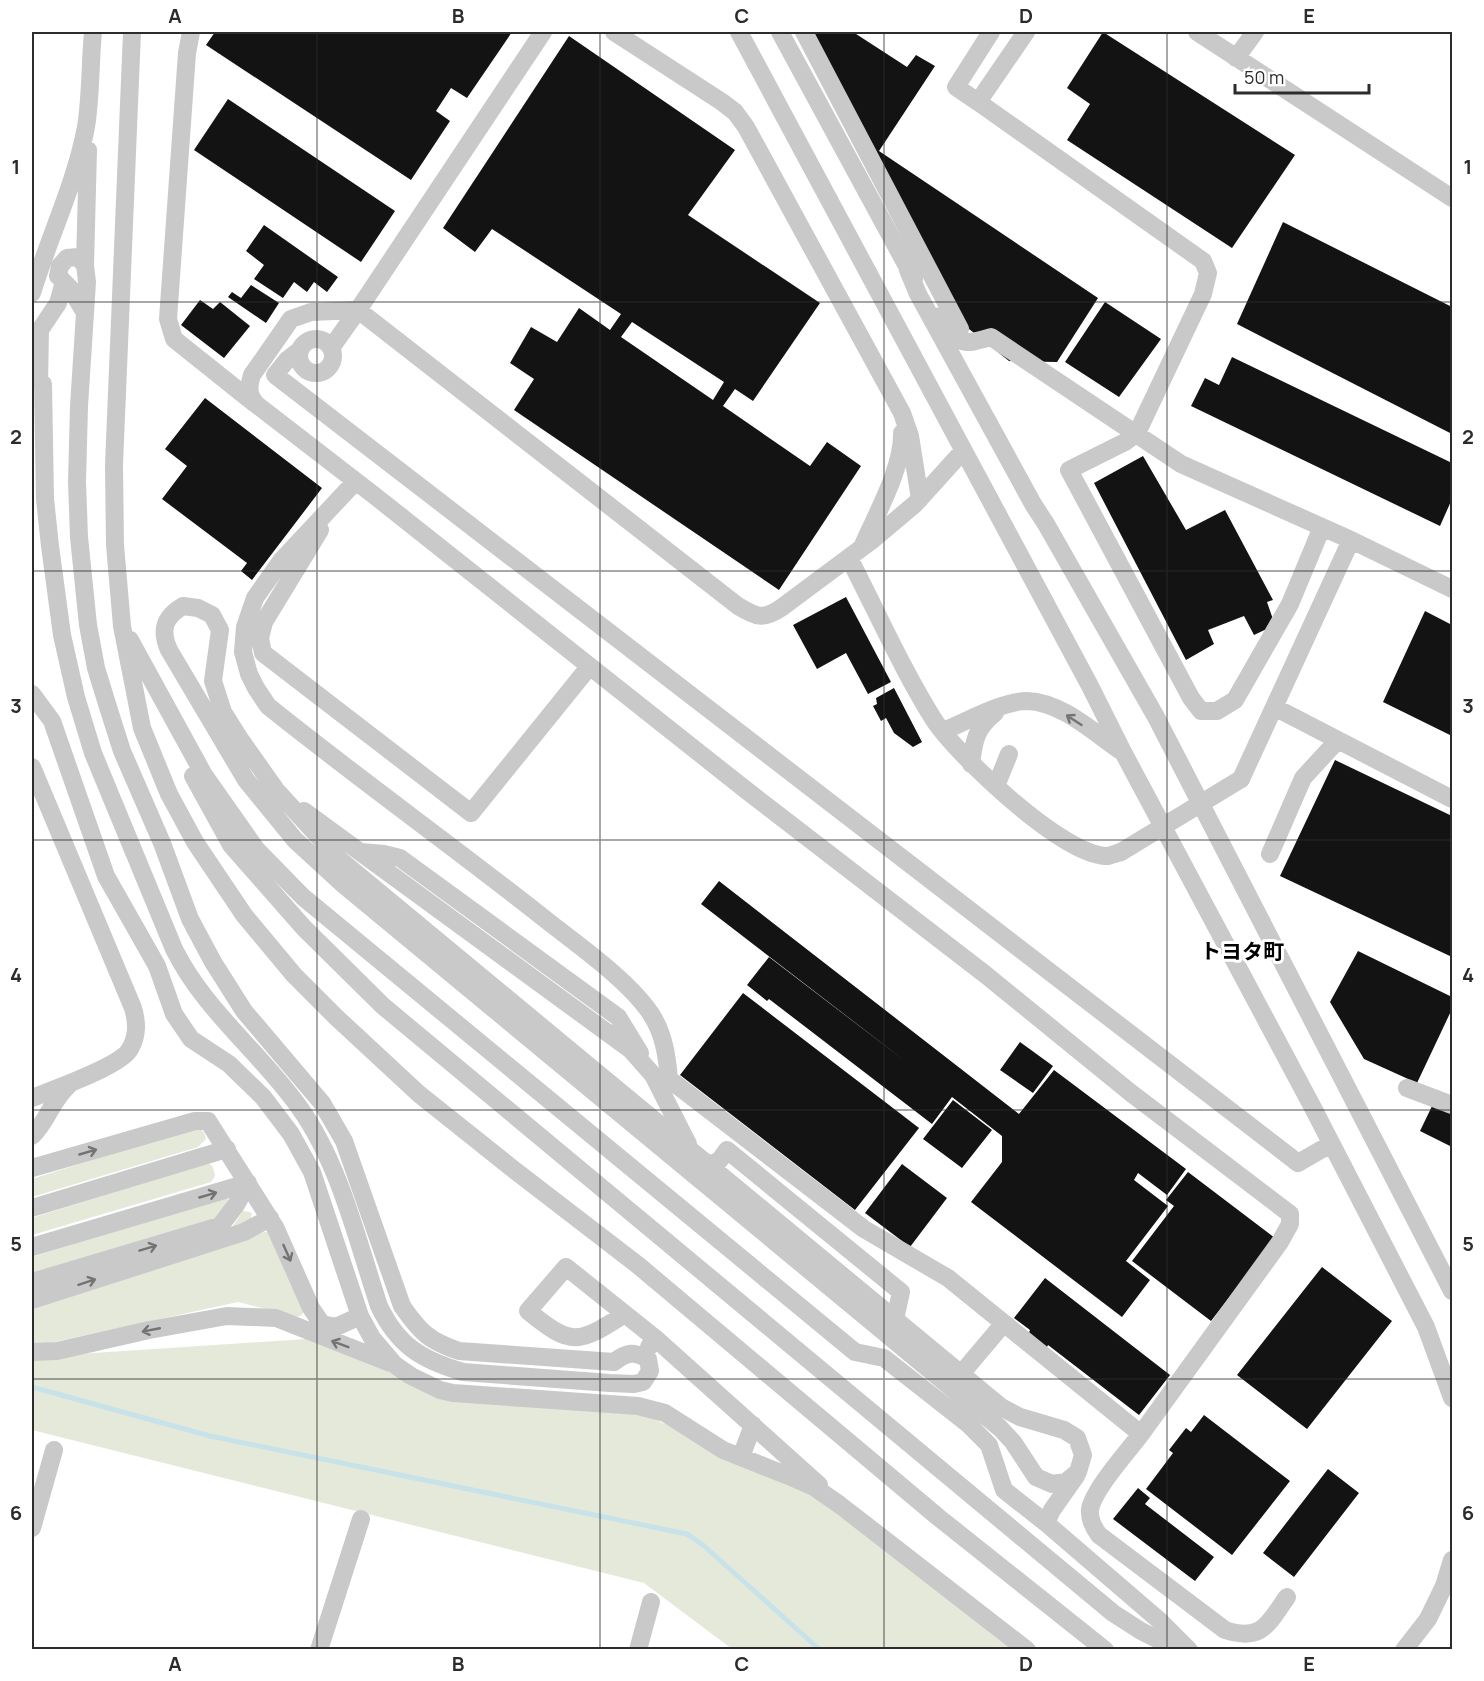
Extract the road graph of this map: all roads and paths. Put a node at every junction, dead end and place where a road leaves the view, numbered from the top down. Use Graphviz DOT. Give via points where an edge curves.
graph roads {
  1 [pos="93,32"];
  2 [pos="132,32"];
  3 [pos="191,32"];
  4 [pos="543,32"];
  5 [pos="614,32"];
  6 [pos="739,32"];
  7 [pos="780,32"];
  8 [pos="804,32"];
  9 [pos="991,32"];
  10 [pos="1026,32"];
  11 [pos="1197,32"];
  12 [pos="1255,32"];
  13 [pos="1236,58"];
  14 [pos="90,71"];
  15 [pos="978,102"];
  16 [pos="1452,198"];
  17 [pos="85,265"];
  18 [pos="908,270"];
  19 [pos="64,282"];
  20 [pos="32,293"];
  21 [pos="358,310"];
  22 [pos="84,311"];
  23 [pos="968,344"];
  24 [pos="331,348"];
  25 [pos="301,349"];
  26 [pos="257,405"];
  27 [pos="902,413"];
  28 [pos="1137,433"];
  29 [pos="963,451"];
  30 [pos="356,482"];
  31 [pos="920,499"];
  32 [pos="337,501"];
  33 [pos="1322,527"];
  34 [pos="1351,540"];
  35 [pos="855,553"];
  36 [pos="1452,589"];
  37 [pos="122,626"];
  38 [pos="589,667"];
  39 [pos="32,694"];
  40 [pos="1006,705"];
  41 [pos="1274,707"];
  42 [pos="943,731"];
  43 [pos="1338,740"];
  44 [pos="1123,752"];
  45 [pos="1010,754"];
  46 [pos="971,764"];
  47 [pos="32,767"];
  48 [pos="996,786"];
  49 [pos="276,790"];
  50 [pos="1452,799"];
  51 [pos="1270,854"];
  52 [pos="74,1081"];
  53 [pos="1407,1088"];
  54 [pos="32,1098"];
  55 [pos="1451,1101"];
  56 [pos="32,1136"];
  57 [pos="1331,1144"];
  58 [pos="227,1149"];
  59 [pos="691,1150"];
  60 [pos="708,1165"];
  61 [pos="32,1168"];
  62 [pos="248,1183"];
  63 [pos="32,1208"];
  64 [pos="270,1218"];
  65 [pos="32,1247"];
  66 [pos="32,1282"];
  67 [pos="1452,1291"];
  68 [pos="32,1300"];
  69 [pos="311,1308"];
  70 [pos="625,1314"];
  71 [pos="360,1316"];
  72 [pos="895,1319"];
  73 [pos="1004,1323"];
  74 [pos="297,1327"];
  75 [pos="655,1338"];
  76 [pos="32,1352"];
  77 [pos="642,1356"];
  78 [pos="395,1365"];
  79 [pos="961,1374"];
  80 [pos="1452,1398"];
  81 [pos="753,1425"];
  82 [pos="1141,1434"];
  83 [pos="54,1450"];
  84 [pos="741,1457"];
  85 [pos="1078,1472"];
  86 [pos="842,1507"];
  87 [pos="361,1519"];
  88 [pos="1046,1523"];
  89 [pos="32,1528"];
  90 [pos="1452,1560"];
  91 [pos="1287,1597"];
  92 [pos="651,1602"];
  93 [pos="319,1650"];
  94 [pos="638,1650"];
  95 [pos="1028,1650"];
  96 [pos="1105,1650"];
  97 [pos="1179,1650"];
  98 [pos="1189,1650"];
  99 [pos="1404,1650"];
  1 -- 14 [label="street"];
  2 -- 37 [label="street" via="114,465"];
  3 -- 26 [label="street" via="168,319 174,339"];
  4 -- 21 [label="street"];
  5 -- 27 [label="street" via="735,112"];
  6 -- 29 [label="street"];
  7 -- 18 [label="street"];
  8 -- 23 [label="street"];
  9 -- 15 [label="street" via="956,87"];
  10 -- 15 [label="street"];
  11 -- 13 [label="street"];
  12 -- 13 [label="street"];
  13 -- 16 [label="street"];
  14 -- 17 [label="street"];
  14 -- 20 [label="street" via="86,126 77,165"];
  15 -- 28 [label="street" via="1203,261 1208,273 1203,294"];
  17 -- 19 [label="street" via="78,257 67,258 58,276"];
  17 -- 22 [label="street"];
  18 -- 23 [label="street" via="952,333"];
  18 -- 67 [label="street" via="1033,504 1156,717"];
  19 -- 22 [label="street"];
  19 -- 77 [label="street" via="58,303 40,330 39,384 43,384 45,499 62,636 93,753 185,970 203,997 300,1107 334,1168 380,1306 401,1341 420,1356 463,1372 610,1383 643,1382 650,1371 648,1359"];
  21 -- 24 [label="street"];
  21 -- 26 [label="street" via="311,312 291,320 252,375 250,397"];
  21 -- 35 [label="street" via="754,616 769,616"];
  22 -- 77 [label="street" via="77,482 88,626 96,668 122,751 190,919 244,1011 322,1103 344,1141 402,1306 417,1327 437,1343 459,1352 614,1362 625,1353"];
  23 -- 28 [label="street" via="991,336"];
  24 -- 25 [label="street" via="324,341 314,340"];
  24 -- 25 [label="street" via="330,366 316,373 305,370 299,360"];
  25 -- 57 [label="street" via="275,375 1298,1163"];
  26 -- 30 [label="street"];
  27 -- 31 [label="street" via="910,436"];
  27 -- 35 [label="street" via="902,447 896,467"];
  28 -- 33 [label="street" via="1181,464"];
  28 -- 33 [label="street" via="1069,470 1201,711 1217,711 1235,700 1290,604"];
  29 -- 31 [label="street"];
  29 -- 44 [label="street"];
  30 -- 32 [label="street"];
  30 -- 38 [label="street"];
  31 -- 35 [label="street"];
  32 -- 38 [label="street" via="264,622 262,653 471,813"];
  32 -- 73 [label="street" via="281,561 255,598 245,627 243,652 252,681 268,706 608,969 651,1013 663,1036 669,1079 864,1229 948,1278"];
  33 -- 34 [label="street"];
  34 -- 36 [label="street"];
  34 -- 41 [label="street"];
  35 -- 42 [label="street" via="915,686"];
  37 -- 88 [label="street" via="204,775 256,849 303,897 855,1352 884,1358 968,1424 989,1445 1004,1490"];
  37 -- 96 [label="street" via="142,728 169,794 195,842 244,915 294,975 419,1094 639,1266 929,1509"];
  37 -- 97 [label="street" via="179,751 231,845 304,928 383,1006 1113,1613"];
  38 -- 82 [label="street" via="1290,1214 1290,1224 1280,1242"];
  39 -- 71 [label="street" via="52,721 106,876 157,966 174,1014 191,1039 229,1064 263,1096 312,1172"];
  40 -- 42 [label="street"];
  44 -- 40 [label="street, one-way" via="1057,708 1027,701"];
  40 -- 46 [label="street" via="982,723 974,741"];
  41 -- 43 [label="street"];
  41 -- 48 [label="street, bridge" via="1241,779 1109,856 1070,842 1028,814"];
  42 -- 46 [label="street"];
  43 -- 50 [label="street"];
  43 -- 51 [label="street" via="1303,778"];
  44 -- 57 [label="street"];
  45 -- 48 [label="street"];
  46 -- 48 [label="street"];
  47 -- 52 [label="street" via="137,1025 130,1050 120,1059"];
  49 -- 59 [label="street" via="340,860"];
  49 -- 59 [label="street" via="631,1050 653,1075"];
  49 -- 85 [label="street" via="223,712 213,681 220,630 212,615 183,606 171,613 165,625 163,637 169,650 246,780 295,840 353,893 1000,1428 1036,1477 1052,1484 1066,1482"];
  52 -- 54 [label="street"];
  52 -- 56 [label="street" via="62,1090"];
  53 -- 55 [label="street"];
  57 -- 80 [label="street" via="1426,1327"];
  61 -- 58 [label="street, one-way" via="195,1121 208,1121"];
  58 -- 62 [label="street"];
  58 -- 63 [label="street"];
  59 -- 60 [label="street"];
  60 -- 72 [label="street"];
  60 -- 72 [label="street" via="719,1161 727,1150 901,1292"];
  62 -- 64 [label="street"];
  65 -- 62 [label="street, one-way"];
  66 -- 62 [label="street, one-way" via="220,1226"];
  68 -- 64 [label="street, one-way" via="244,1232"];
  64 -- 69 [label="street, one-way"];
  69 -- 71 [label="street" via="322,1324 336,1327"];
  69 -- 74 [label="street" via="309,1316"];
  70 -- 70 [label="street" via="566,1267 528,1311 551,1330 572,1338 600,1330"];
  70 -- 75 [label="street"];
  71 -- 78 [label="street" via="384,1355"];
  72 -- 79 [label="street"];
  73 -- 79 [label="street"];
  73 -- 82 [label="street"];
  74 -- 76 [label="street, one-way" via="276,1318 227,1316 57,1351"];
  78 -- 74 [label="street, one-way"];
  75 -- 77 [label="street"];
  75 -- 81 [label="street"];
  78 -- 84 [label="street" via="423,1383 453,1393 638,1406 665,1413"];
  79 -- 85 [label="street" via="1010,1412 1077,1438 1083,1455"];
  81 -- 84 [label="street"];
  81 -- 86 [label="street"];
  82 -- 91 [label="street" via="1095,1495 1090,1510 1099,1535 1225,1630 1239,1635 1256,1634 1265,1628"];
  83 -- 89 [label="street"];
  84 -- 86 [label="street" via="814,1487"];
  85 -- 88 [label="street"];
  86 -- 95 [label="street"];
  87 -- 93 [label="street"];
  88 -- 98 [label="street"];
  90 -- 99 [label="street" via="1428,1619"];
  92 -- 94 [label="street"];
}
